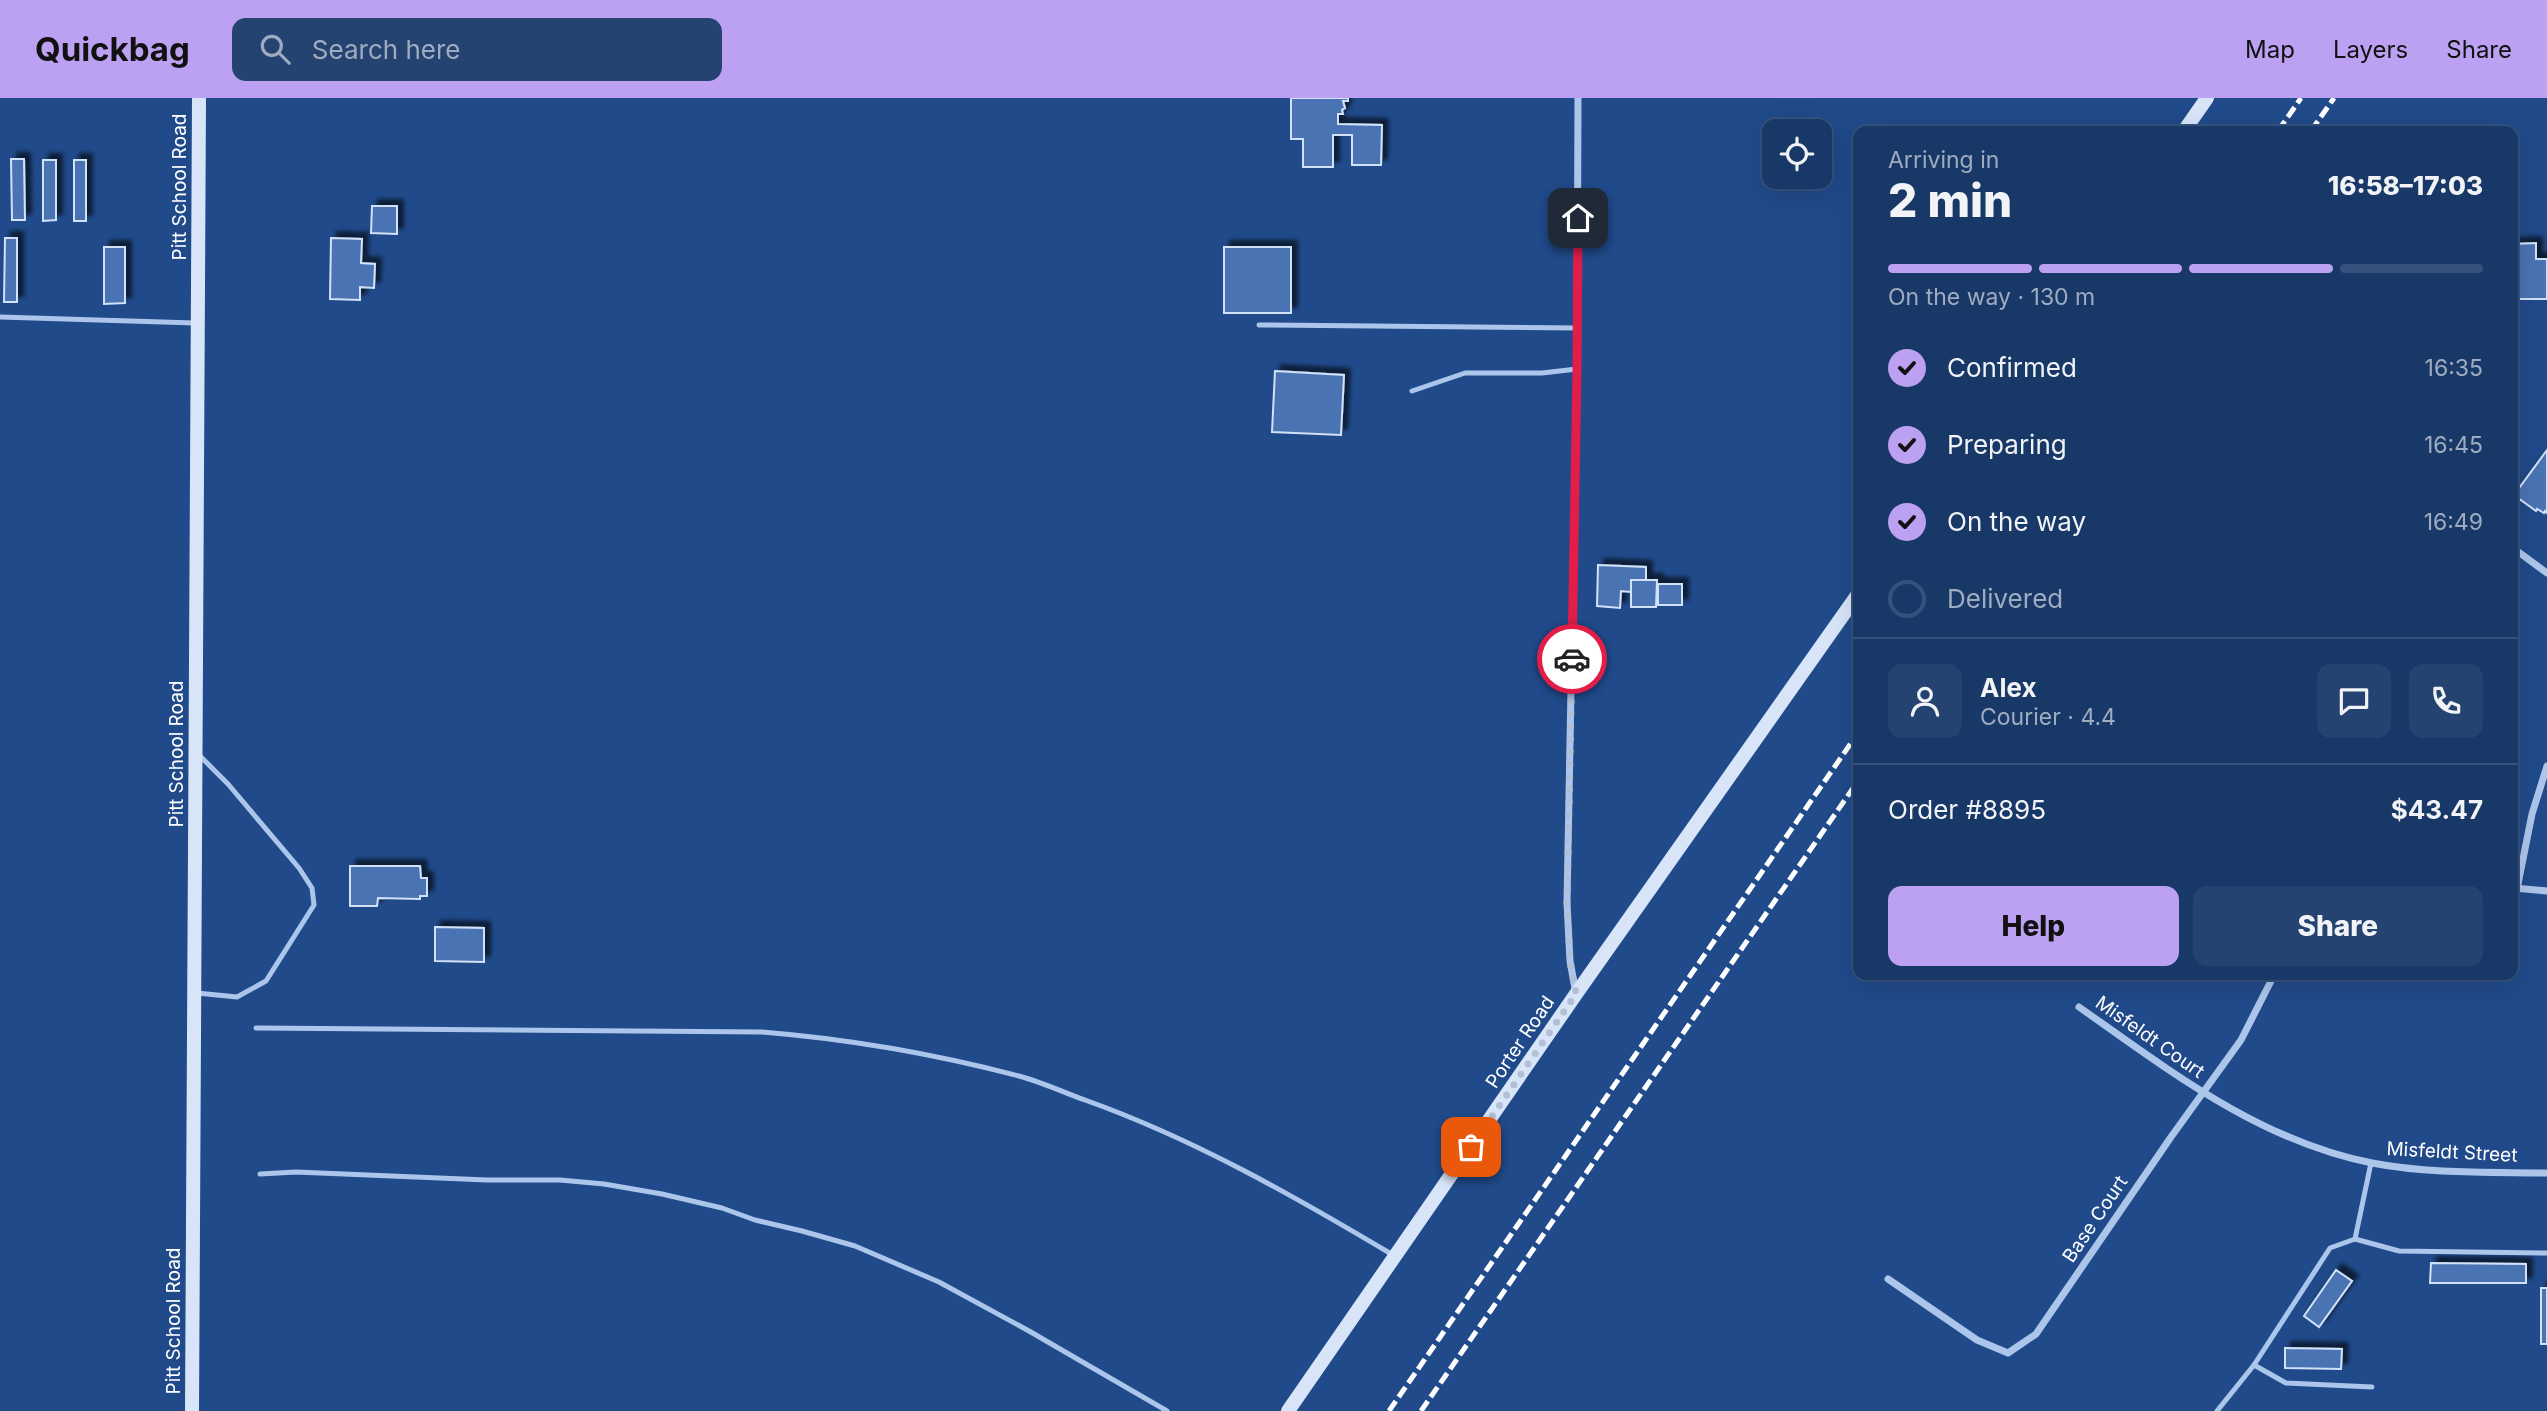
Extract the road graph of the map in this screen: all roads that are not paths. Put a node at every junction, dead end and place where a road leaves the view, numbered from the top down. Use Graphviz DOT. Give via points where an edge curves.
graph roads {
  1 [pos="199,98"];
  2 [pos="1578,98"];
  3 [pos="2207,98"];
  4 [pos="2187,126"];
  5 [pos="0,317"];
  6 [pos="198,323"];
  7 [pos="1259,325"];
  8 [pos="1577,328"];
  9 [pos="1577,369"];
  10 [pos="1412,391"];
  11 [pos="2518,552"];
  12 [pos="2547,573"];
  13 [pos="1853,601"];
  14 [pos="195,751"];
  15 [pos="2547,766"];
  16 [pos="2518,875"];
  17 [pos="2518,888"];
  18 [pos="2547,891"];
  19 [pos="2271,980"];
  20 [pos="194,992"];
  21 [pos="1576,994"];
  22 [pos="2079,1007"];
  23 [pos="256,1028"];
  24 [pos="2203,1093"];
  25 [pos="2371,1163"];
  26 [pos="2547,1173"];
  27 [pos="260,1174"];
  28 [pos="2355,1239"];
  29 [pos="2547,1253"];
  30 [pos="1396,1257"];
  31 [pos="1888,1279"];
  32 [pos="2254,1365"];
  33 [pos="2372,1387"];
  34 [pos="192,1411"];
  35 [pos="1167,1411"];
  36 [pos="1288,1411"];
  37 [pos="2217,1411"];
  1 -- 6 [label="street, Pitt School Road"];
  2 -- 8 [label="street"];
  3 -- 4 [label="street"];
  5 -- 6 [label="lane"];
  6 -- 14 [label="street, Pitt School Road"];
  7 -- 8 [label="lane"];
  8 -- 9 [label="street"];
  9 -- 10 [label="lane" via="1465,373"];
  9 -- 21 [label="street" via="1567,904"];
  11 -- 12 [label="street"];
  13 -- 21 [label="street, Porter Road"];
  14 -- 20 [label="street, Pitt School Road"];
  14 -- 20 [label="lane" via="299,868 312,888 314,905 266,981 237,997"];
  15 -- 16 [label="street"];
  17 -- 18 [label="street"];
  19 -- 24 [label="street, Base Court" via="2241,1040"];
  20 -- 34 [label="street, Pitt School Road"];
  21 -- 30 [label="street, Porter Road"];
  22 -- 24 [label="street, Misfeldt Court"];
  23 -- 30 [label="lane" via="762,1032 884,1046 1021,1077 1119,1112 1241,1168"];
  24 -- 25 [label="street, Misfeldt Street" via="2262,1126"];
  24 -- 31 [label="street, Base Court" via="2036,1334 2008,1353 1977,1340"];
  25 -- 26 [label="street, Misfeldt Street" via="2420,1170"];
  25 -- 28 [label="lane"];
  27 -- 35 [label="lane" via="582,1182 722,1208 855,1247 939,1282"];
  28 -- 29 [label="lane" via="2399,1251"];
  28 -- 32 [label="lane" via="2330,1248"];
  30 -- 36 [label="street, Porter Road"];
  32 -- 33 [label="lane" via="2286,1383"];
  32 -- 37 [label="lane"];
}
